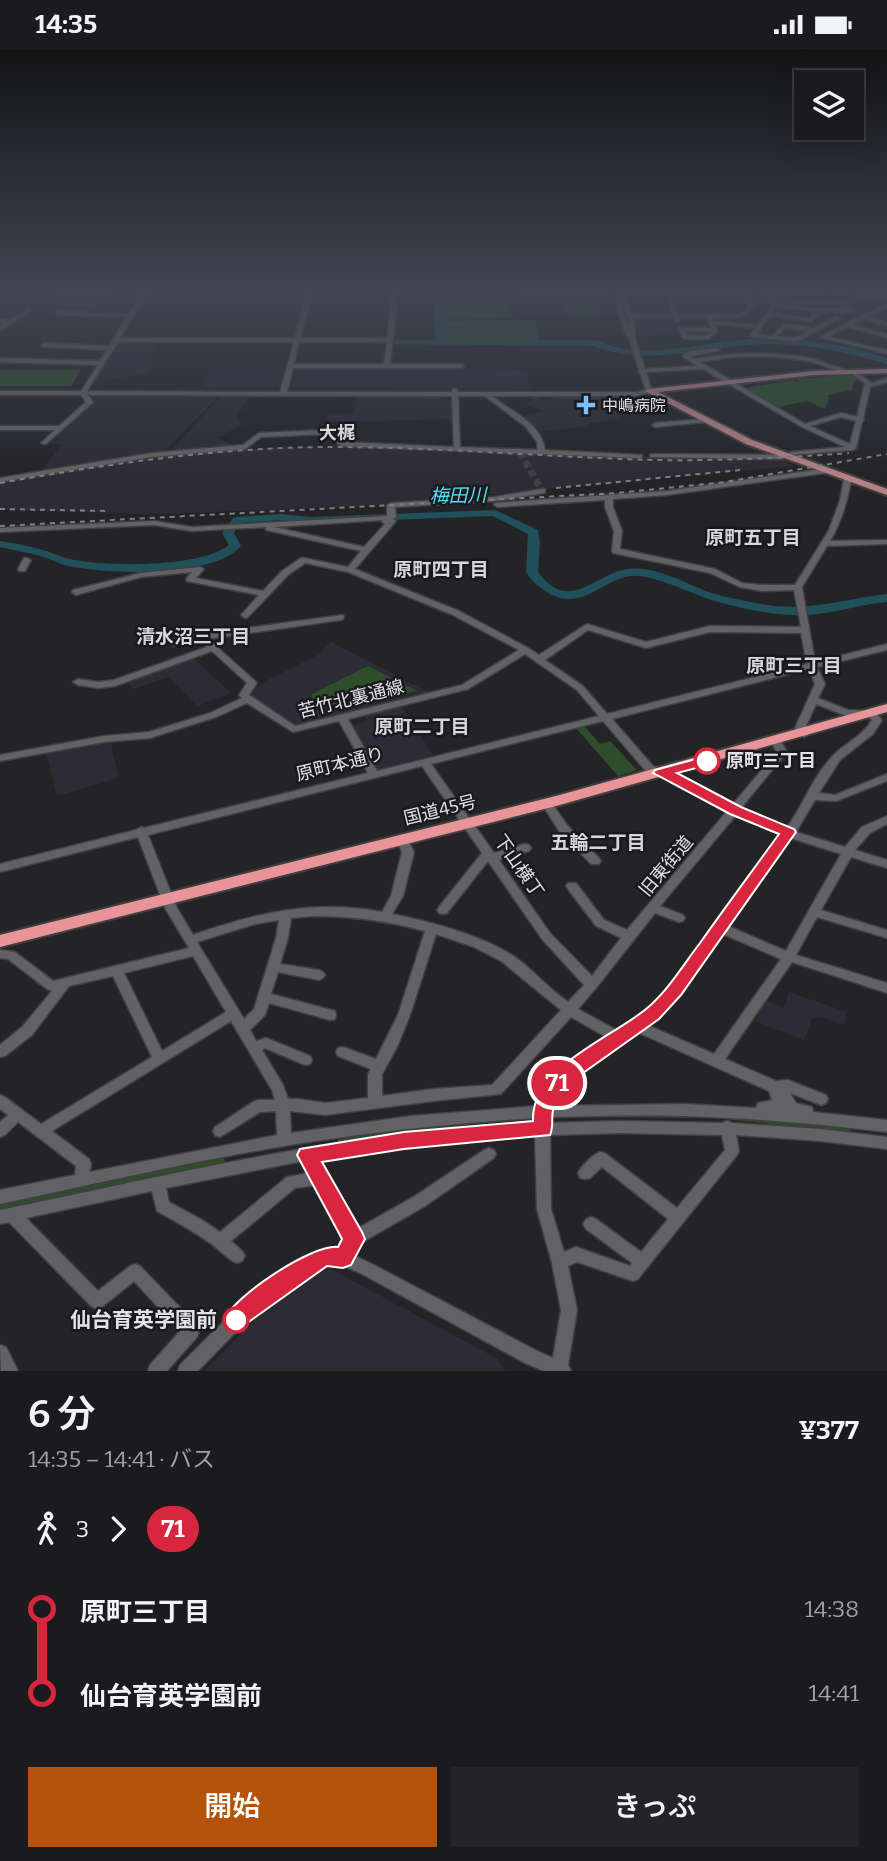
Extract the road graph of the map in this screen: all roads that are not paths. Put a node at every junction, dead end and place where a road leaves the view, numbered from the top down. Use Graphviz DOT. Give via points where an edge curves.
graph roads {
  1 [pos="108,353"];
  2 [pos="294,353"];
  3 [pos="389,353"];
  4 [pos="637,353"];
  5 [pos="694,353"];
  6 [pos="0,360"];
  7 [pos="696,361"];
  8 [pos="102,363"];
  9 [pos="290,366"];
  10 [pos="387,366"];
  11 [pos="461,366"];
  12 [pos="705,367"];
  13 [pos="641,371"];
  14 [pos="887,371"];
  15 [pos="849,372"];
  16 [pos="885,381"];
  17 [pos="734,384"];
  18 [pos="870,384"];
  19 [pos="649,391"];
  20 [pos="0,392"];
  21 [pos="83,392"];
  22 [pos="283,392"];
  23 [pos="455,392"];
  24 [pos="486,393"];
  25 [pos="674,406"];
  26 [pos="861,420"];
  27 [pos="702,421"];
  28 [pos="655,425"];
  29 [pos="804,426"];
  30 [pos="0,428"];
  31 [pos="61,428"];
  32 [pos="44,443"];
  33 [pos="457,448"];
  34 [pos="853,448"];
  35 [pos="542,452"];
  36 [pos="640,456"];
  37 [pos="652,456"];
  38 [pos="786,456"];
  39 [pos="822,471"];
  40 [pos="0,480"];
  41 [pos="848,481"];
  42 [pos="542,491"];
  43 [pos="887,492"];
  44 [pos="609,498"];
  45 [pos="498,505"];
  46 [pos="370,519"];
  47 [pos="258,525"];
  48 [pos="0,530"];
  49 [pos="887,542"];
  50 [pos="825,544"];
  51 [pos="366,549"];
  52 [pos="351,570"];
  53 [pos="798,587"];
  54 [pos="76,592"];
  55 [pos="266,594"];
  56 [pos="245,615"];
  57 [pos="340,617"];
  58 [pos="804,630"];
  59 [pos="201,637"];
  60 [pos="173,643"];
  61 [pos="887,647"];
  62 [pos="213,648"];
  63 [pos="525,650"];
  64 [pos="538,660"];
  65 [pos="811,665"];
  66 [pos="78,682"];
  67 [pos="248,699"];
  68 [pos="814,700"];
  69 [pos="881,712"];
  70 [pos="604,716"];
  71 [pos="342,717"];
  72 [pos="804,734"];
  73 [pos="776,742"];
  74 [pos="1,757"];
  75 [pos="424,761"];
  76 [pos="660,773"];
  77 [pos="374,774"];
  78 [pos="887,777"];
  79 [pos="812,796"];
  80 [pos="547,804"];
  81 [pos="735,810"];
  82 [pos="887,820"];
  83 [pos="468,825"];
  84 [pos="141,831"];
  85 [pos="789,832"];
  86 [pos="403,841"];
  87 [pos="525,848"];
  88 [pos="848,851"];
  89 [pos="490,855"];
  90 [pos="595,861"];
  91 [pos="887,864"];
  92 [pos="0,868"];
  93 [pos="572,886"];
  94 [pos="166,899"];
  95 [pos="653,908"];
  96 [pos="443,910"];
  97 [pos="815,912"];
  98 [pos="286,913"];
  99 [pos="385,916"];
  100 [pos="679,918"];
  101 [pos="432,928"];
  102 [pos="721,928"];
  103 [pos="887,934"];
  104 [pos="629,936"];
  105 [pos="193,946"];
  106 [pos="1,948"];
  107 [pos="789,957"];
  108 [pos="274,967"];
  109 [pos="117,971"];
  110 [pos="319,975"];
  111 [pos="65,983"];
  112 [pos="592,985"];
  113 [pos="887,988"];
  114 [pos="264,997"];
  115 [pos="569,1010"];
  116 [pos="233,1014"];
  117 [pos="330,1015"];
  118 [pos="635,1025"];
  119 [pos="243,1028"];
  120 [pos="617,1037"];
  121 [pos="253,1047"];
  122 [pos="0,1052"];
  123 [pos="342,1052"];
  124 [pos="159,1058"];
  125 [pos="305,1060"];
  126 [pos="716,1061"];
  127 [pos="379,1066"];
  128 [pos="775,1087"];
  129 [pos="821,1099"];
  130 [pos="0,1101"];
  131 [pos="375,1102"];
  132 [pos="283,1105"];
  133 [pos="694,1109"];
  134 [pos="542,1111"];
  135 [pos="17,1115"];
  136 [pos="851,1121"];
  137 [pos="887,1126"];
  138 [pos="727,1127"];
  139 [pos="543,1129"];
  140 [pos="0,1131"];
  141 [pos="41,1131"];
  142 [pos="220,1131"];
  143 [pos="284,1141"];
  144 [pos="887,1143"];
  145 [pos="489,1154"];
  146 [pos="307,1155"];
  147 [pos="585,1173"];
  148 [pos="319,1178"];
  149 [pos="81,1181"];
  150 [pos="158,1184"];
  151 [pos="0,1197"];
  152 [pos="6,1216"];
  153 [pos="678,1217"];
  154 [pos="591,1224"];
  155 [pos="354,1239"];
  156 [pos="220,1241"];
  157 [pos="237,1256"];
  158 [pos="343,1258"];
  159 [pos="643,1262"];
  160 [pos="560,1263"];
  161 [pos="0,1353"];
  162 [pos="561,1370"];
  163 [pos="10,1371"];
  164 [pos="156,1371"];
  165 [pos="186,1371"];
  1 -- 8 [label="street"];
  2 -- 9 [label="street"];
  3 -- 10 [label="street"];
  4 -- 13 [label="street"];
  5 -- 7 [label="street" via="685,356"];
  6 -- 8 [label="street"];
  7 -- 12 [label="street"];
  7 -- 15 [label="street" via="744,354 825,363"];
  8 -- 21 [label="street"];
  9 -- 10 [label="street"];
  9 -- 22 [label="street"];
  10 -- 11 [label="street"];
  12 -- 13 [label="street"];
  12 -- 17 [label="street"];
  13 -- 19 [label="street"];
  14 -- 15 [label="main road"];
  15 -- 17 [label="main road"];
  15 -- 18 [label="street"];
  16 -- 18 [label="street"];
  17 -- 19 [label="main road"];
  17 -- 29 [label="street"];
  18 -- 26 [label="street"];
  19 -- 23 [label="street"];
  19 -- 24 [label="street"];
  19 -- 25 [label="main road"];
  20 -- 21 [label="street"];
  21 -- 22 [label="street"];
  21 -- 31 [label="street" via="90,402"];
  22 -- 23 [label="street"];
  23 -- 24 [label="street"];
  23 -- 33 [label="street"];
  24 -- 35 [label="street" via="541,440"];
  25 -- 27 [label="main road"];
  25 -- 38 [label="main road"];
  26 -- 29 [label="street" via="841,415"];
  26 -- 34 [label="street"];
  27 -- 28 [label="street"];
  27 -- 38 [label="main road"];
  27 -- 43 [label="main road"];
  29 -- 34 [label="street"];
  30 -- 31 [label="street"];
  31 -- 32 [label="street"];
  33 -- 35 [label="street"];
  33 -- 40 [label="street" via="341,444 325,432 259,435 245,447 152,455"];
  34 -- 38 [label="street"];
  35 -- 36 [label="street"];
  37 -- 38 [label="street"];
  38 -- 39 [label="main road"];
  38 -- 43 [label="main road"];
  39 -- 41 [label="main road"];
  39 -- 44 [label="street"];
  41 -- 43 [label="main road"];
  41 -- 50 [label="street"];
  42 -- 46 [label="street" via="494,499 391,505 391,517"];
  44 -- 45 [label="street"];
  44 -- 53 [label="street" via="618,531 616,551 712,571 740,585"];
  46 -- 47 [label="street"];
  46 -- 51 [label="street" via="392,521"];
  47 -- 48 [label="street" via="202,528 153,523"];
  47 -- 51 [label="street"];
  49 -- 50 [label="street"];
  50 -- 53 [label="street"];
  51 -- 52 [label="street"];
  52 -- 55 [label="street" via="304,560"];
  52 -- 63 [label="street" via="456,613"];
  53 -- 58 [label="street"];
  54 -- 55 [label="street" via="161,571 200,569 190,579"];
  55 -- 56 [label="street"];
  57 -- 59 [label="street"];
  58 -- 64 [label="street" via="710,629 646,645 587,627"];
  58 -- 65 [label="street"];
  59 -- 60 [label="street"];
  59 -- 62 [label="street"];
  61 -- 65 [label="street, 原町本通り"];
  62 -- 66 [label="street" via="115,683"];
  62 -- 67 [label="street" via="253,683 244,695"];
  63 -- 64 [label="street"];
  63 -- 71 [label="street, 苦竹北裏通線" via="465,687"];
  64 -- 70 [label="street" via="580,688"];
  65 -- 68 [label="street" via="820,684"];
  65 -- 70 [label="street, 原町本通り"];
  67 -- 71 [label="street, 苦竹北裏通線" via="293,729"];
  67 -- 74 [label="street" via="149,735"];
  68 -- 69 [label="street" via="847,713"];
  68 -- 72 [label="street" via="800,727"];
  69 -- 72 [label="highway, 国道45号"];
  69 -- 79 [label="street" via="875,725 836,758"];
  70 -- 75 [label="street, 原町本通り"];
  70 -- 76 [label="street" via="649,768"];
  71 -- 77 [label="street"];
  72 -- 73 [label="highway, 国道45号"];
  73 -- 76 [label="highway, 国道45号"];
  73 -- 81 [label="street, 旧東街道" via="782,752"];
  75 -- 77 [label="street, 原町本通り"];
  75 -- 83 [label="street, 下山横丁"];
  76 -- 80 [label="highway, 国道45号"];
  76 -- 81 [label="street"];
  77 -- 84 [label="street, 原町本通り"];
  78 -- 79 [label="street" via="836,799"];
  79 -- 85 [label="street"];
  80 -- 83 [label="highway, 国道45号"];
  80 -- 90 [label="street"];
  81 -- 85 [label="street"];
  81 -- 95 [label="street, 旧東街道"];
  82 -- 88 [label="street" via="866,830"];
  83 -- 86 [label="highway, 国道45号"];
  83 -- 89 [label="street, 下山横丁"];
  84 -- 92 [label="street, 原町本通り"];
  84 -- 94 [label="street"];
  85 -- 88 [label="street"];
  85 -- 102 [label="street"];
  86 -- 94 [label="highway, 国道45号"];
  86 -- 99 [label="street" via="408,852 397,896"];
  87 -- 89 [label="street"];
  88 -- 91 [label="street"];
  88 -- 97 [label="street"];
  89 -- 96 [label="street"];
  89 -- 112 [label="street, 下山横丁" via="546,936"];
  93 -- 104 [label="street" via="600,923"];
  94 -- 105 [label="street"];
  94 -- 106 [label="highway, 国道45号"];
  95 -- 100 [label="street"];
  95 -- 104 [label="street, 旧東街道"];
  97 -- 103 [label="street"];
  97 -- 107 [label="street"];
  98 -- 99 [label="street" via="324,910"];
  98 -- 105 [label="street" via="243,921"];
  98 -- 108 [label="street"];
  99 -- 101 [label="street"];
  101 -- 115 [label="street" via="514,963"];
  101 -- 127 [label="street" via="404,1015"];
  102 -- 107 [label="street"];
  102 -- 118 [label="street" via="675,991"];
  104 -- 112 [label="street, 旧東街道"];
  105 -- 109 [label="street"];
  105 -- 116 [label="street"];
  106 -- 111 [label="street" via="51,986"];
  107 -- 113 [label="street"];
  107 -- 126 [label="street"];
  108 -- 110 [label="street"];
  108 -- 114 [label="street"];
  109 -- 111 [label="street"];
  109 -- 124 [label="street"];
  111 -- 122 [label="street" via="27,1031"];
  112 -- 115 [label="street, 旧東街道"];
  114 -- 117 [label="street"];
  114 -- 119 [label="street" via="260,1011"];
  115 -- 120 [label="street"];
  115 -- 131 [label="street, 旧東街道" via="496,1090"];
  116 -- 119 [label="street"];
  116 -- 124 [label="street"];
  118 -- 120 [label="street"];
  118 -- 126 [label="street"];
  119 -- 121 [label="street"];
  120 -- 134 [label="street" via="562,1078 549,1092"];
  121 -- 125 [label="street" via="266,1043"];
  121 -- 132 [label="street"];
  123 -- 127 [label="street"];
  124 -- 141 [label="street"];
  126 -- 128 [label="street"];
  127 -- 131 [label="street"];
  128 -- 129 [label="street" via="788,1086"];
  128 -- 133 [label="street" via="779,1103 774,1107"];
  128 -- 136 [label="street" via="792,1108"];
  130 -- 135 [label="street"];
  131 -- 132 [label="street, 旧東街道" via="325,1109"];
  132 -- 142 [label="street, 旧東街道" via="258,1106"];
  132 -- 143 [label="street"];
  133 -- 134 [label="street"];
  133 -- 136 [label="street"];
  134 -- 139 [label="street"];
  134 -- 143 [label="street" via="393,1124"];
  135 -- 140 [label="street"];
  135 -- 141 [label="street"];
  136 -- 137 [label="street"];
  138 -- 139 [label="street"];
  138 -- 144 [label="street"];
  138 -- 153 [label="street" via="732,1151"];
  139 -- 146 [label="street" via="404,1140"];
  139 -- 160 [label="street" via="544,1209"];
  141 -- 149 [label="street" via="83,1163"];
  143 -- 149 [label="street"];
  145 -- 155 [label="street"];
  146 -- 148 [label="street"];
  146 -- 150 [label="street"];
  147 -- 153 [label="street" via="601,1158"];
  148 -- 155 [label="street"];
  148 -- 156 [label="street" via="292,1182"];
  149 -- 151 [label="street"];
  150 -- 152 [label="street"];
  150 -- 156 [label="street" via="162,1206"];
  152 -- 164 [label="street" via="97,1300 135,1271 191,1331"];
  153 -- 159 [label="street"];
  154 -- 159 [label="street"];
  155 -- 158 [label="street"];
  156 -- 157 [label="street"];
  158 -- 162 [label="street"];
  158 -- 165 [label="street" via="319,1259 253,1303"];
  159 -- 160 [label="street" via="633,1274 576,1254"];
  160 -- 162 [label="street" via="569,1310"];
  161 -- 163 [label="street"];
}
